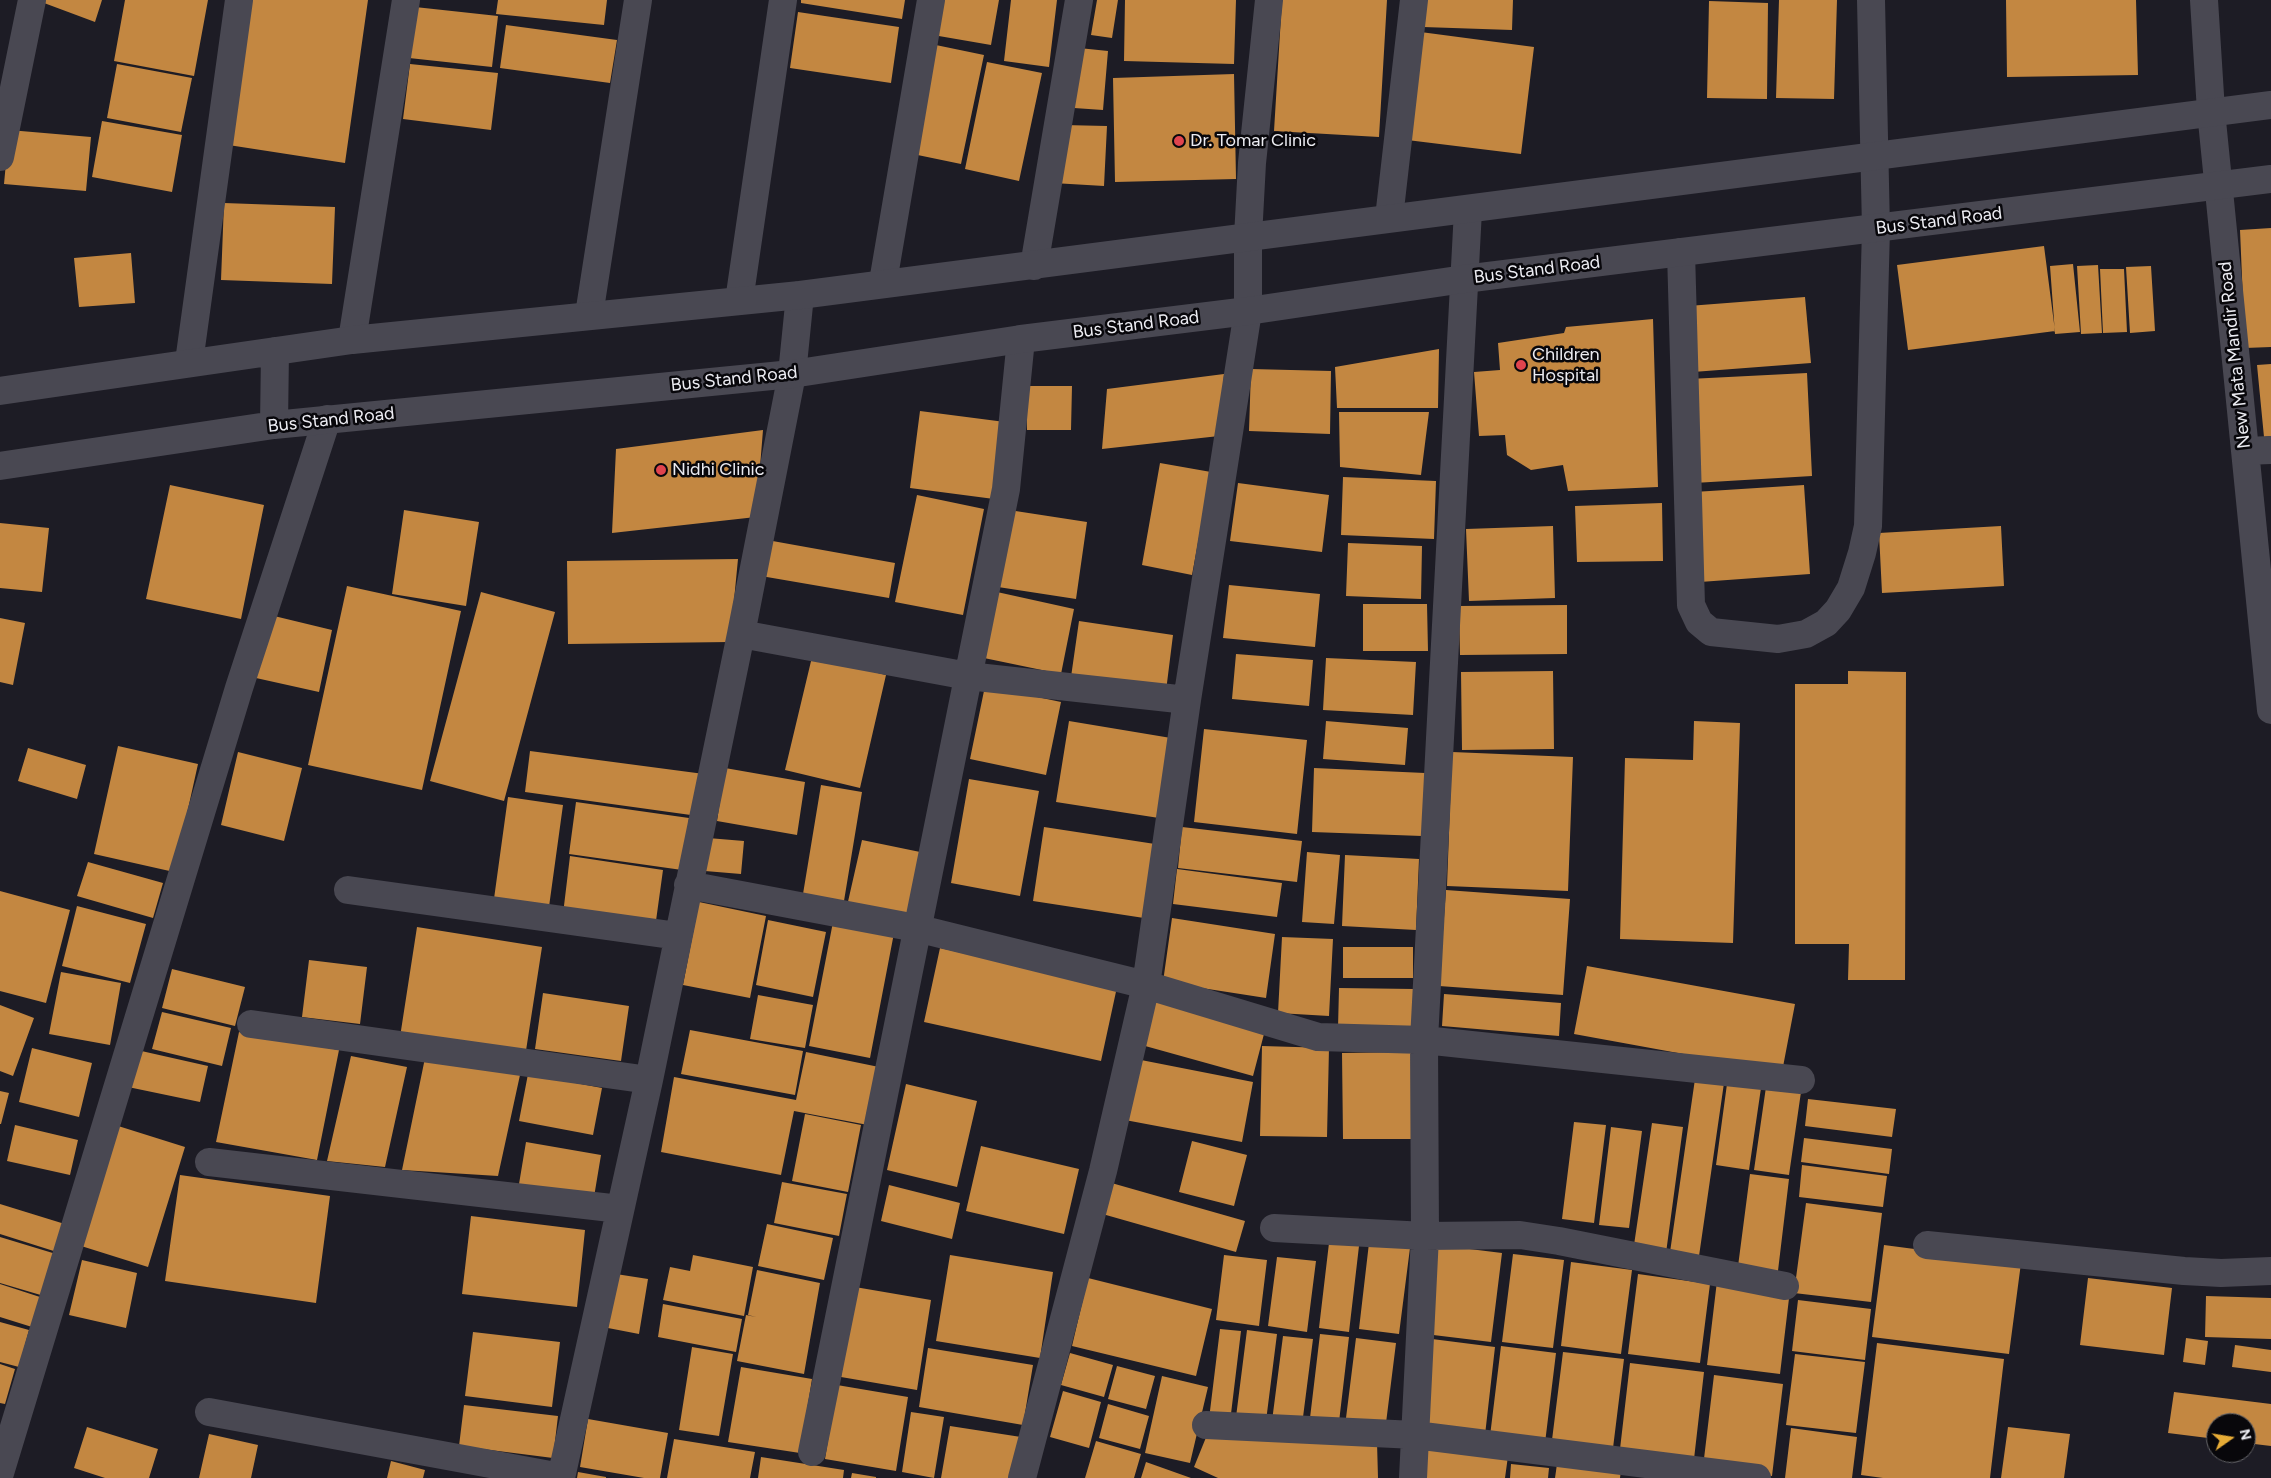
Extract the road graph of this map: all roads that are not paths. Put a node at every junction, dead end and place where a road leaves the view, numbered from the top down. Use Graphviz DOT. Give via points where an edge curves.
graph roads {
  1 [pos="32,0"];
  2 [pos="239,0"];
  3 [pos="406,0"];
  4 [pos="638,0"];
  5 [pos="783,0"];
  6 [pos="931,0"];
  7 [pos="1079,0"];
  8 [pos="1269,0"];
  9 [pos="1414,0"];
  10 [pos="1871,0"];
  11 [pos="2204,0"];
  12 [pos="2271,105"];
  13 [pos="2211,111"];
  14 [pos="1874,155"];
  15 [pos="0,157"];
  16 [pos="2271,179"];
  17 [pos="2218,185"];
  18 [pos="1468,210"];
  19 [pos="1390,218"];
  20 [pos="1876,229"];
  21 [pos="1248,237"];
  22 [pos="1681,252"];
  23 [pos="1034,266"];
  24 [pos="1464,279"];
  25 [pos="883,282"];
  26 [pos="800,295"];
  27 [pos="739,301"];
  28 [pos="1248,311"];
  29 [pos="589,315"];
  30 [pos="1021,339"];
  31 [pos="352,340"];
  32 [pos="275,351"];
  33 [pos="189,362"];
  34 [pos="792,374"];
  35 [pos="0,390"];
  36 [pos="327,420"];
  37 [pos="274,425"];
  38 [pos="2258,450"];
  39 [pos="0,466"];
  40 [pos="741,634"];
  41 [pos="968,676"];
  42 [pos="1187,700"];
  43 [pos="2271,710"];
  44 [pos="688,885"];
  45 [pos="348,890"];
  46 [pos="916,928"];
  47 [pos="678,936"];
  48 [pos="1146,985"];
  49 [pos="251,1024"];
  50 [pos="1424,1040"];
  51 [pos="649,1080"];
  52 [pos="1801,1080"];
  53 [pos="209,1162"];
  54 [pos="620,1209"];
  55 [pos="1274,1228"];
  56 [pos="1425,1236"];
  57 [pos="1927,1245"];
  58 [pos="2271,1271"];
  59 [pos="1785,1286"];
  60 [pos="209,1412"];
  61 [pos="1206,1425"];
  62 [pos="1415,1435"];
  63 [pos="812,1452"];
  64 [pos="0,1473"];
  65 [pos="561,1477"];
  66 [pos="1022,1478"];
  67 [pos="1413,1478"];
  68 [pos="1757,1478"];
  1 -- 15 [label="street"];
  2 -- 33 [label="street"];
  3 -- 31 [label="street"];
  4 -- 29 [label="street"];
  5 -- 27 [label="street"];
  6 -- 25 [label="street"];
  7 -- 23 [label="street"];
  8 -- 21 [label="street" via="1252,163"];
  9 -- 19 [label="street"];
  10 -- 14 [label="street"];
  11 -- 13 [label="street, New Mata Mandir Road"];
  12 -- 13 [label="street"];
  13 -- 14 [label="street"];
  13 -- 17 [label="street, New Mata Mandir Road"];
  14 -- 18 [label="street"];
  14 -- 20 [label="street"];
  16 -- 17 [label="street, Bus Stand Road"];
  17 -- 20 [label="street, Bus Stand Road"];
  17 -- 38 [label="street, New Mata Mandir Road"];
  18 -- 19 [label="street"];
  18 -- 24 [label="street"];
  19 -- 21 [label="street"];
  20 -- 22 [label="street, Bus Stand Road"];
  20 -- 22 [label="street" via="1868,526 1851,588 1838,610 1826,623 1806,634 1778,639 1711,632 1699,622 1691,605"];
  21 -- 23 [label="street"];
  21 -- 28 [label="street"];
  22 -- 24 [label="street, Bus Stand Road"];
  23 -- 25 [label="street"];
  24 -- 28 [label="street, Bus Stand Road"];
  24 -- 50 [label="street"];
  25 -- 26 [label="street"];
  26 -- 27 [label="street"];
  26 -- 34 [label="street"];
  27 -- 29 [label="street"];
  28 -- 30 [label="street, Bus Stand Road"];
  28 -- 42 [label="street"];
  29 -- 31 [label="street"];
  30 -- 34 [label="street, Bus Stand Road"];
  30 -- 41 [label="street" via="1006,489"];
  31 -- 32 [label="street"];
  32 -- 33 [label="street"];
  32 -- 37 [label="street"];
  33 -- 35 [label="street"];
  34 -- 36 [label="street, Bus Stand Road"];
  34 -- 40 [label="street"];
  36 -- 37 [label="street, Bus Stand Road"];
  36 -- 64 [label="street" via="239,688"];
  37 -- 39 [label="street, Bus Stand Road"];
  38 -- 43 [label="street, New Mata Mandir Road"];
  40 -- 41 [label="street"];
  40 -- 44 [label="street"];
  41 -- 42 [label="street"];
  41 -- 46 [label="street"];
  42 -- 48 [label="street"];
  44 -- 46 [label="street"];
  44 -- 47 [label="street"];
  45 -- 47 [label="street"];
  46 -- 48 [label="street"];
  46 -- 63 [label="street"];
  47 -- 51 [label="street"];
  48 -- 50 [label="street" via="1318,1037"];
  48 -- 66 [label="street" via="1103,1171"];
  49 -- 51 [label="street"];
  50 -- 52 [label="street"];
  50 -- 56 [label="street"];
  51 -- 54 [label="street"];
  53 -- 54 [label="street"];
  54 -- 65 [label="street"];
  55 -- 56 [label="street"];
  56 -- 59 [label="street" via="1520,1236 1560,1241"];
  56 -- 62 [label="street"];
  57 -- 58 [label="street" via="2184,1271"];
  60 -- 65 [label="street"];
  61 -- 62 [label="street"];
  62 -- 67 [label="street"];
  62 -- 68 [label="street"];
}
